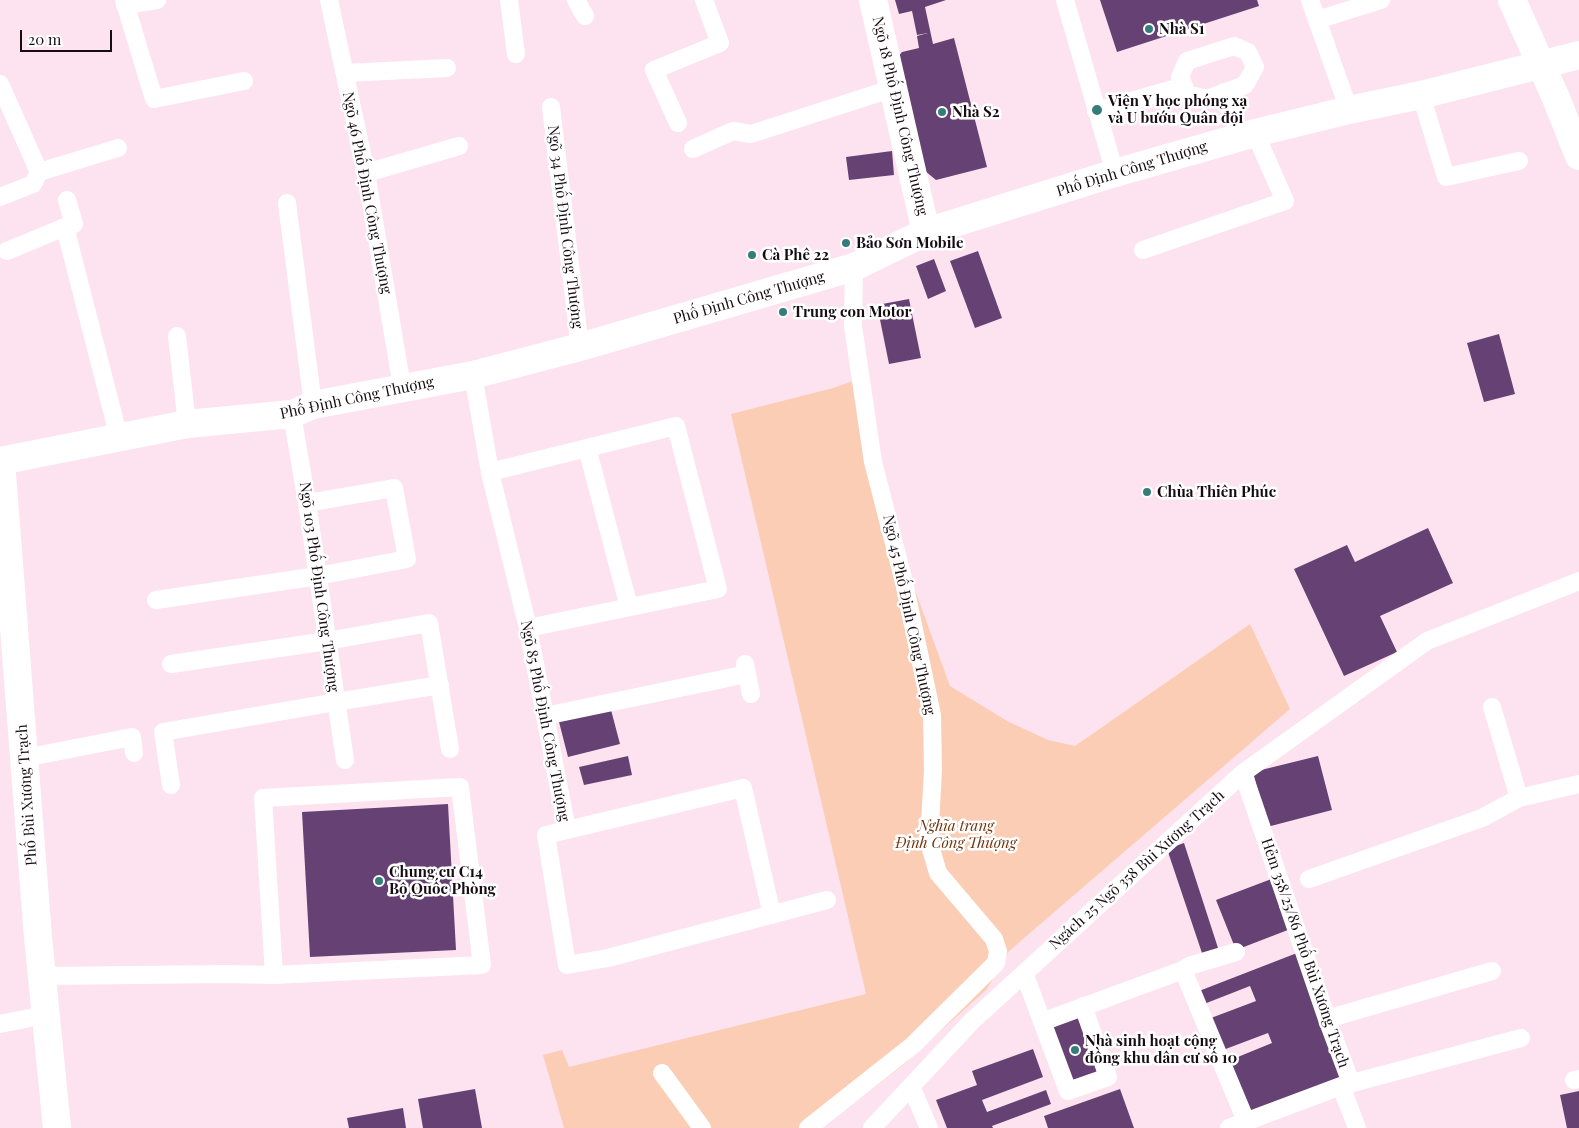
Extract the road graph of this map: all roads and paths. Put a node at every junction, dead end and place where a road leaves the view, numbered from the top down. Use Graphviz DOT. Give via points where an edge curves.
graph roads {
  1 [pos="157,0"];
  2 [pos="329,0"];
  3 [pos="509,0"];
  4 [pos="576,0"];
  5 [pos="704,0"];
  6 [pos="873,0"];
  7 [pos="1066,0"];
  8 [pos="1310,0"];
  9 [pos="1381,0"];
  10 [pos="1512,0"];
  11 [pos="125,3"];
  12 [pos="585,16"];
  13 [pos="1318,20"];
  14 [pos="516,54"];
  15 [pos="1579,55"];
  16 [pos="1542,66"];
  17 [pos="447,68"];
  18 [pos="344,73"];
  19 [pos="244,81"];
  20 [pos="0,84"];
  21 [pos="1184,86"];
  22 [pos="894,88"];
  23 [pos="1224,92"];
  24 [pos="1421,95"];
  25 [pos="551,107"];
  26 [pos="1349,110"];
  27 [pos="1096,111"];
  28 [pos="678,123"];
  29 [pos="1249,135"];
  30 [pos="459,146"];
  31 [pos="118,148"];
  32 [pos="693,149"];
  33 [pos="1579,156"];
  34 [pos="1519,161"];
  35 [pos="39,172"];
  36 [pos="366,173"];
  37 [pos="1115,173"];
  38 [pos="0,197"];
  39 [pos="67,200"];
  40 [pos="287,203"];
  41 [pos="66,227"];
  42 [pos="926,232"];
  43 [pos="1143,250"];
  44 [pos="6,251"];
  45 [pos="854,267"];
  46 [pos="177,336"];
  47 [pos="580,347"];
  48 [pos="473,375"];
  49 [pos="402,388"];
  50 [pos="303,409"];
  51 [pos="186,424"];
  52 [pos="118,438"];
  53 [pos="587,448"];
  54 [pos="0,461"];
  55 [pos="490,472"];
  56 [pos="307,503"];
  57 [pos="318,576"];
  58 [pos="1579,581"];
  59 [pos="156,600"];
  60 [pos="629,607"];
  61 [pos="528,628"];
  62 [pos="327,641"];
  63 [pos="171,664"];
  64 [pos="440,685"];
  65 [pos="750,694"];
  66 [pos="336,702"];
  67 [pos="1492,707"];
  68 [pos="545,716"];
  69 [pos="450,749"];
  70 [pos="134,752"];
  71 [pos="24,758"];
  72 [pos="345,760"];
  73 [pos="1243,773"];
  74 [pos="1579,784"];
  75 [pos="171,785"];
  76 [pos="1519,798"];
  77 [pos="567,830"];
  78 [pos="1310,879"];
  79 [pos="827,900"];
  80 [pos="772,915"];
  81 [pos="1236,952"];
  82 [pos="1184,970"];
  83 [pos="1492,971"];
  84 [pos="1024,973"];
  85 [pos="274,975"];
  86 [pos="42,976"];
  87 [pos="1082,1006"];
  88 [pos="45,1015"];
  89 [pos="1327,1019"];
  90 [pos="1042,1022"];
  91 [pos="0,1024"];
  92 [pos="1522,1038"];
  93 [pos="662,1073"];
  94 [pos="1346,1085"];
  95 [pos="911,1086"];
  96 [pos="1246,1121"];
  97 [pos="57,1128"];
  98 [pos="702,1128"];
  99 [pos="808,1128"];
  100 [pos="872,1128"];
  101 [pos="929,1128"];
  102 [pos="1229,1128"];
  103 [pos="1357,1128"];
  1 -- 11 [label="lane"];
  2 -- 18 [label="lane, Ngõ 46 Phố Định Công Thượng"];
  3 -- 14 [label="lane"];
  4 -- 12 [label="lane"];
  5 -- 28 [label="lane" via="720,43 654,70"];
  6 -- 22 [label="street, Ngõ 18 Phố Định Công Thượng"];
  7 -- 27 [label="lane"];
  8 -- 13 [label="lane"];
  9 -- 13 [label="lane"];
  10 -- 16 [label="street"];
  11 -- 19 [label="lane" via="154,99"];
  13 -- 26 [label="lane"];
  15 -- 16 [label="street, Phố Định Công Thượng"];
  16 -- 24 [label="street, Phố Định Công Thượng"];
  16 -- 33 [label="street"];
  17 -- 18 [label="lane"];
  18 -- 36 [label="lane, Ngõ 46 Phố Định Công Thượng"];
  20 -- 35 [label="lane"];
  21 -- 23 [label="lane" via="1187,94 1207,99"];
  21 -- 23 [label="lane" via="1180,77 1187,61 1234,46 1248,52 1254,67 1245,85"];
  21 -- 27 [label="lane"];
  22 -- 32 [label="lane" via="751,134 734,131"];
  22 -- 42 [label="street, Ngõ 18 Phố Định Công Thượng"];
  23 -- 29 [label="lane" via="1236,125"];
  24 -- 26 [label="street, Phố Định Công Thượng"];
  24 -- 34 [label="lane" via="1446,177"];
  25 -- 47 [label="lane, Ngõ 34 Phố Định Công Thượng"];
  26 -- 29 [label="street, Phố Định Công Thượng"];
  27 -- 37 [label="lane"];
  29 -- 37 [label="street, Phố Định Công Thượng"];
  29 -- 43 [label="lane" via="1285,201"];
  30 -- 36 [label="lane"];
  31 -- 35 [label="lane"];
  35 -- 38 [label="lane" via="33,184"];
  36 -- 49 [label="lane, Ngõ 46 Phố Định Công Thượng"];
  37 -- 42 [label="street, Phố Định Công Thượng"];
  39 -- 41 [label="lane" via="74,224"];
  40 -- 50 [label="lane, Ngõ 103 Phố Định Công Thượng"];
  41 -- 44 [label="lane"];
  41 -- 52 [label="lane"];
  42 -- 45 [label="street, Phố Định Công Thượng"];
  45 -- 47 [label="street, Phố Định Công Thượng"];
  45 -- 99 [label="lane, Ngõ 45 Phố Định Công Thượng" via="853,326 873,462 904,582 932,715 929,842 938,873 994,939 998,951 996,963 913,1045"];
  46 -- 51 [label="lane"];
  47 -- 48 [label="street, Phố Định Công Thượng"];
  48 -- 49 [label="street, Phố Định Công Thượng"];
  48 -- 55 [label="lane, Ngõ 85 Phố Định Công Thượng"];
  49 -- 50 [label="street, Phố Định Công Thượng"];
  50 -- 51 [label="street, Phố Định Công Thượng"];
  50 -- 56 [label="lane, Ngõ 103 Phố Định Công Thượng"];
  51 -- 52 [label="street, Phố Định Công Thượng"];
  52 -- 54 [label="street, Phố Định Công Thượng"];
  53 -- 55 [label="lane"];
  53 -- 60 [label="lane"];
  53 -- 60 [label="lane" via="676,426 718,589"];
  54 -- 71 [label="street, Phố Bùi Xương Trạch"];
  55 -- 61 [label="lane, Ngõ 85 Phố Định Công Thượng"];
  56 -- 57 [label="lane, Ngõ 103 Phố Định Công Thượng"];
  56 -- 57 [label="lane" via="394,488 407,559"];
  57 -- 59 [label="lane"];
  57 -- 62 [label="lane, Ngõ 103 Phố Định Công Thượng"];
  58 -- 73 [label="lane, Ngách 25 Ngõ 358 Bùi Xương Trạch" via="1427,641"];
  60 -- 61 [label="lane"];
  61 -- 68 [label="lane, Ngõ 85 Phố Định Công Thượng"];
  62 -- 63 [label="lane"];
  62 -- 64 [label="lane" via="429,624"];
  62 -- 66 [label="lane, Ngõ 103 Phố Định Công Thượng"];
  64 -- 66 [label="lane"];
  64 -- 69 [label="lane"];
  65 -- 68 [label="lane" via="746,669"];
  66 -- 72 [label="lane, Ngõ 103 Phố Định Công Thượng"];
  66 -- 75 [label="lane" via="163,732"];
  67 -- 76 [label="lane"];
  68 -- 77 [label="lane, Ngõ 85 Phố Định Công Thượng"];
  70 -- 71 [label="lane" via="132,737"];
  71 -- 86 [label="street, Phố Bùi Xương Trạch"];
  73 -- 84 [label="lane, Ngách 25 Ngõ 358 Bùi Xương Trạch"];
  73 -- 89 [label="lane, Hẻm 358/25/86 Phố Bùi Xương Trạch"];
  74 -- 76 [label="lane"];
  76 -- 78 [label="lane" via="1482,818"];
  77 -- 80 [label="lane" via="744,788"];
  77 -- 80 [label="lane, Ngõ 85 Phố Định Công Thượng" via="546,835 567,965 608,958"];
  79 -- 80 [label="lane, Ngõ 85 Phố Định Công Thượng"];
  81 -- 82 [label="lane"];
  82 -- 87 [label="lane"];
  82 -- 96 [label="lane"];
  83 -- 89 [label="lane"];
  84 -- 90 [label="lane"];
  84 -- 95 [label="lane, Ngách 25 Ngõ 358 Bùi Xương Trạch" via="972,1021"];
  85 -- 85 [label="lane" via="482,965 460,787 263,798"];
  85 -- 86 [label="lane"];
  86 -- 88 [label="street, Phố Bùi Xương Trạch"];
  87 -- 90 [label="lane"];
  87 -- 90 [label="lane" via="1108,1078 1068,1092"];
  88 -- 91 [label="lane"];
  88 -- 97 [label="street, Phố Bùi Xương Trạch"];
  89 -- 94 [label="lane, Hẻm 358/25/86 Phố Bùi Xương Trạch"];
  92 -- 94 [label="lane"];
  93 -- 98 [label="lane"];
  94 -- 96 [label="lane, Hẻm 358/25/86 Phố Bùi Xương Trạch"];
  94 -- 103 [label="lane"];
  95 -- 100 [label="lane, Ngách 25 Ngõ 358 Bùi Xương Trạch"];
  95 -- 101 [label="lane"];
  96 -- 102 [label="lane, Hẻm 358/25/86 Phố Bùi Xương Trạch"];
}
